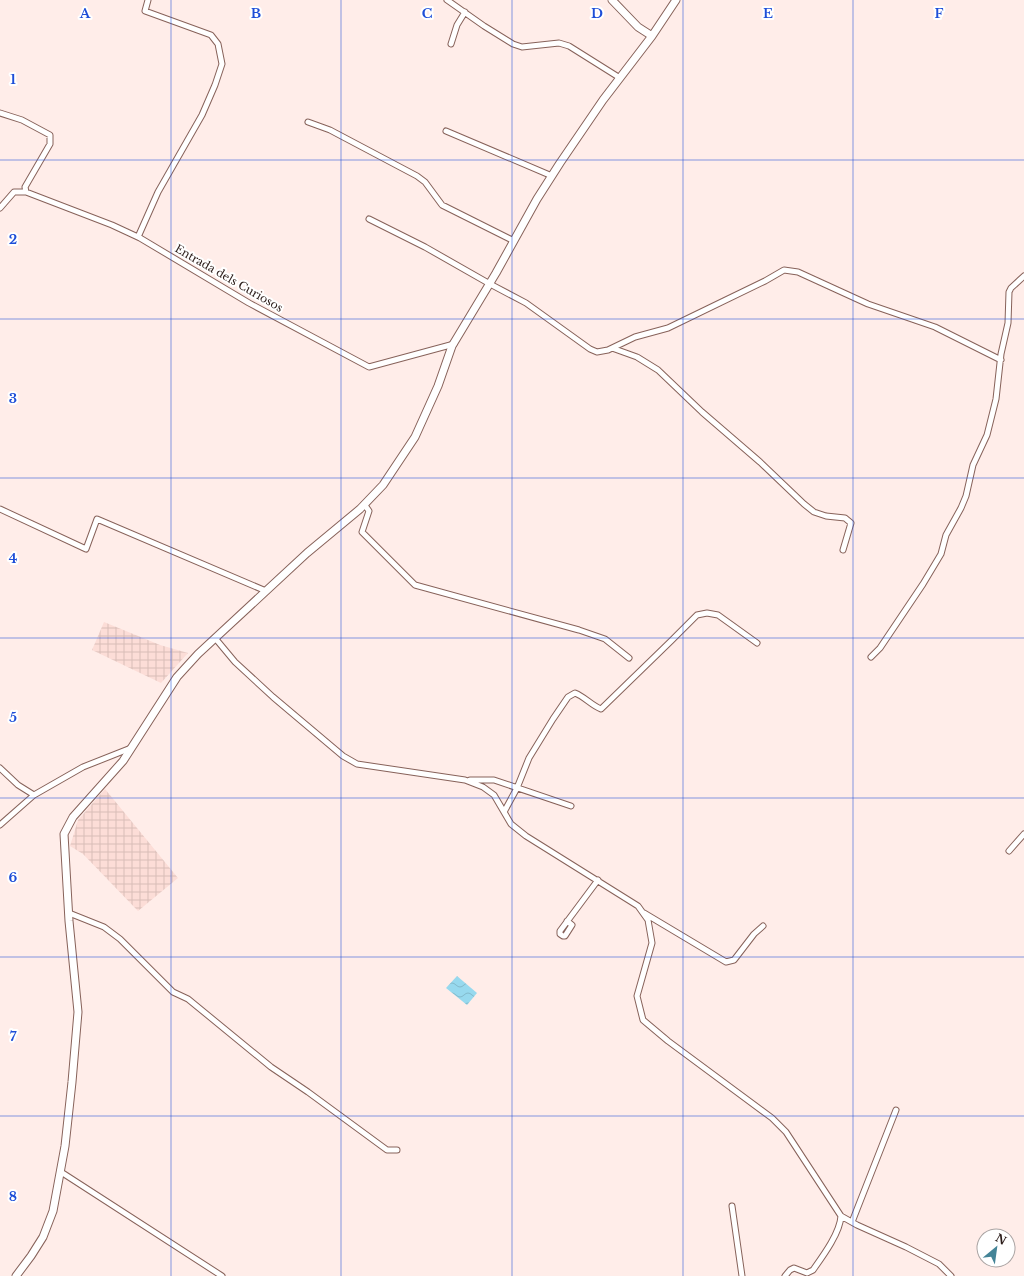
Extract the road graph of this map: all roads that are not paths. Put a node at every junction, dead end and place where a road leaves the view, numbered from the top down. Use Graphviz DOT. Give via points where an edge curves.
graph roads {
  1 [pos="148,0"];
  2 [pos="447,0"];
  3 [pos="612,0"];
  4 [pos="676,0"];
  5 [pos="465,12"];
  6 [pos="652,36"];
  7 [pos="451,44"];
  8 [pos="620,78"];
  9 [pos="0,113"];
  10 [pos="308,122"];
  11 [pos="446,131"];
  12 [pos="552,176"];
  13 [pos="26,192"];
  14 [pos="0,208"];
  15 [pos="369,219"];
  16 [pos="138,237"];
  17 [pos="514,241"];
  18 [pos="1024,276"];
  19 [pos="490,284"];
  20 [pos="454,344"];
  21 [pos="612,348"];
  22 [pos="1000,360"];
  23 [pos="364,504"];
  24 [pos="0,510"];
  25 [pos="843,550"];
  26 [pos="266,590"];
  27 [pos="216,638"];
  28 [pos="757,643"];
  29 [pos="871,657"];
  30 [pos="629,658"];
  31 [pos="131,748"];
  32 [pos="0,768"];
  33 [pos="465,780"];
  34 [pos="517,788"];
  35 [pos="34,795"];
  36 [pos="571,806"];
  37 [pos="504,812"];
  38 [pos="0,825"];
  39 [pos="1024,834"];
  40 [pos="1009,851"];
  41 [pos="598,880"];
  42 [pos="642,911"];
  43 [pos="69,913"];
  44 [pos="567,922"];
  45 [pos="763,926"];
  46 [pos="896,1110"];
  47 [pos="397,1150"];
  48 [pos="61,1172"];
  49 [pos="732,1206"];
  50 [pos="841,1216"];
  51 [pos="852,1222"];
  52 [pos="16,1276"];
  53 [pos="222,1276"];
  54 [pos="742,1276"];
  55 [pos="785,1276"];
  56 [pos="951,1276"];
  1 -- 16 [label="street" via="145,11 211,35 218,44 222,64 202,116 158,192"];
  2 -- 5 [label="street"];
  3 -- 6 [label="main road" via="638,27"];
  4 -- 6 [label="main road"];
  5 -- 7 [label="street" via="457,25"];
  5 -- 8 [label="street" via="513,44 522,47 559,43 569,46"];
  6 -- 8 [label="main road"];
  8 -- 12 [label="main road"];
  9 -- 13 [label="street" via="22,120 50,135 50,144 25,187"];
  10 -- 17 [label="street" via="330,130 417,176 425,182 442,205"];
  11 -- 12 [label="street"];
  12 -- 17 [label="main road"];
  13 -- 14 [label="street" via="14,192"];
  13 -- 16 [label="street, Entrada dels Curiosos"];
  15 -- 19 [label="street"];
  16 -- 20 [label="street, Entrada dels Curiosos" via="249,303 369,367"];
  17 -- 19 [label="main road"];
  18 -- 22 [label="street" via="1009,292 1008,323"];
  19 -- 20 [label="main road"];
  19 -- 21 [label="street" via="526,302 590,349 597,352"];
  20 -- 23 [label="main road" via="415,437 383,485"];
  21 -- 22 [label="street" via="635,337 668,328 784,270 798,272 868,304 935,327"];
  21 -- 25 [label="street" via="638,358 658,370 814,512 845,518 851,523"];
  22 -- 29 [label="street" via="991,422 973,465 961,508 946,535 941,554 923,584 880,648"];
  23 -- 26 [label="main road"];
  23 -- 30 [label="street" via="369,511 362,532 415,585 579,630 605,639"];
  24 -- 26 [label="street" via="86,549 98,518"];
  26 -- 27 [label="main road"];
  27 -- 31 [label="main road" via="177,677"];
  27 -- 33 [label="street" via="235,662 309,729 357,764"];
  28 -- 34 [label="street" via="718,615 697,615 601,709 575,693 568,697 529,758"];
  31 -- 35 [label="street" via="83,767"];
  31 -- 43 [label="main road" via="123,761 73,817 64,834"];
  32 -- 35 [label="street" via="18,785"];
  33 -- 34 [label="street" via="494,780"];
  33 -- 37 [label="street" via="483,787 494,795"];
  34 -- 36 [label="street"];
  34 -- 37 [label="street"];
  35 -- 38 [label="street"];
  37 -- 41 [label="street" via="511,824 526,836"];
  39 -- 40 [label="street"];
  41 -- 42 [label="street"];
  41 -- 44 [label="street"];
  42 -- 45 [label="street" via="726,962 734,960"];
  42 -- 50 [label="street" via="648,920 652,943 637,996 643,1020 772,1118 786,1132"];
  43 -- 47 [label="street" via="104,927 120,939 173,992 188,999 271,1067 387,1150"];
  43 -- 48 [label="main road" via="78,1012"];
  46 -- 51 [label="street"];
  48 -- 52 [label="main road" via="54,1211 43,1237"];
  48 -- 53 [label="street"];
  49 -- 54 [label="street"];
  50 -- 51 [label="street"];
  50 -- 55 [label="street" via="837,1231 813,1270 807,1272 794,1268"];
  51 -- 56 [label="street" via="939,1264"];
}
